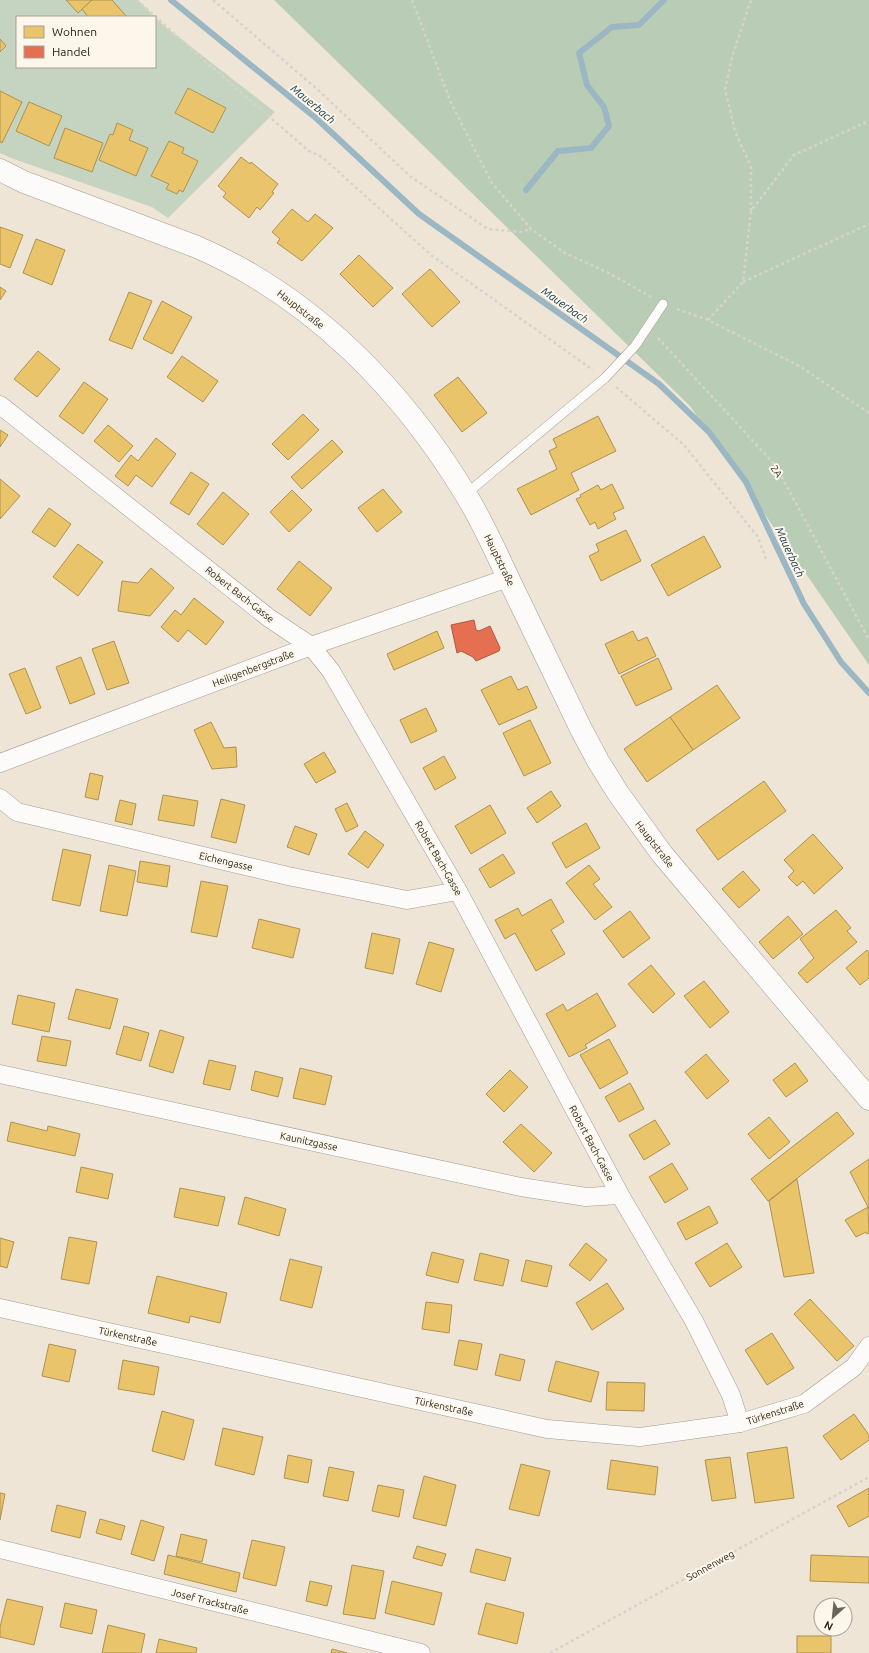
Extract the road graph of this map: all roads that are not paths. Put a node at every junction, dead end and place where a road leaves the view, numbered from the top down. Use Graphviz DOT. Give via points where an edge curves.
graph roads {
  1 [pos="0,170"];
  2 [pos="663,304"];
  3 [pos="0,405"];
  4 [pos="466,494"];
  5 [pos="508,578"];
  6 [pos="311,646"];
  7 [pos="0,763"];
  8 [pos="0,798"];
  9 [pos="458,891"];
  10 [pos="0,1074"];
  11 [pos="869,1099"];
  12 [pos="620,1195"];
  13 [pos="0,1308"];
  14 [pos="869,1346"];
  15 [pos="740,1423"];
  16 [pos="0,1549"];
  17 [pos="421,1653"];
  1 -- 4 [label="main road, Hauptstraße" via="24,182 204,250 246,270 279,290 334,334 380,381 434,446"];
  2 -- 4 [label="lane" via="635,346 605,378"];
  3 -- 6 [label="street, Robert Bach-Gasse" via="269,618"];
  4 -- 5 [label="main road, Hauptstraße"];
  5 -- 6 [label="street, Heiligenbergstraße"];
  5 -- 11 [label="main road, Hauptstraße" via="598,761 640,825 683,880"];
  6 -- 7 [label="street, Heiligenbergstraße"];
  6 -- 9 [label="street, Robert Bach-Gasse" via="331,671"];
  8 -- 9 [label="street, Eichengasse" via="17,812 288,876 407,900"];
  9 -- 12 [label="street, Robert Bach-Gasse"];
  10 -- 12 [label="street, Kaunitzgasse" via="521,1187 586,1197"];
  12 -- 15 [label="street, Robert Bach-Gasse" via="694,1321 731,1395"];
  13 -- 15 [label="street, Türkenstraße" via="548,1429 640,1437"];
  14 -- 15 [label="street, Türkenstraße" via="854,1366 804,1404"];
  16 -- 17 [label="street, Josef Trackstraße"];
}
